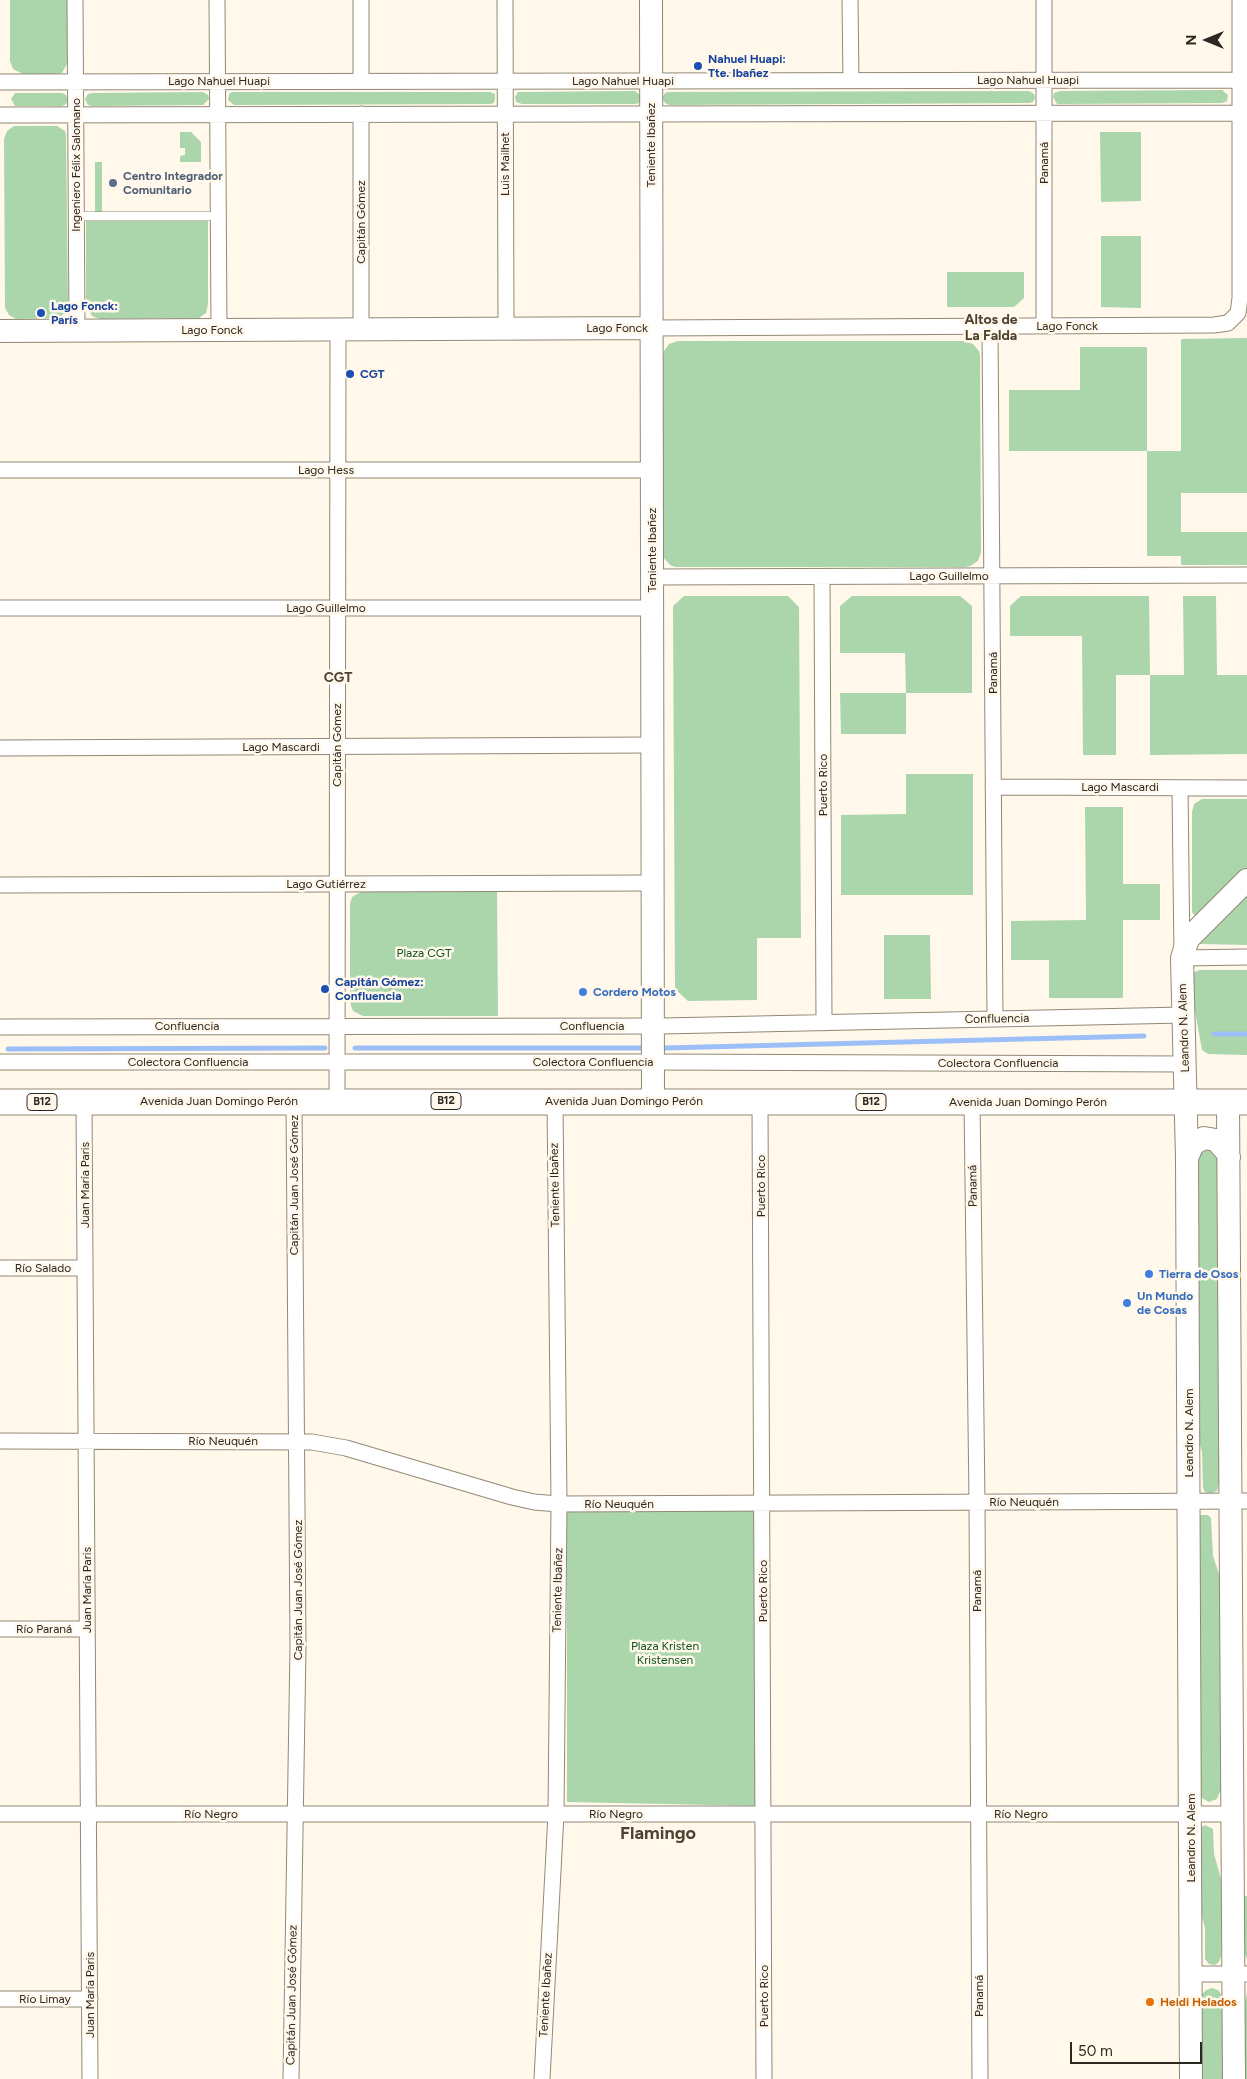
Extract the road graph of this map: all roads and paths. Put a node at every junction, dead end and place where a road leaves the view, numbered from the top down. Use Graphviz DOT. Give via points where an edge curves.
graph roads {
  1 [pos="75,0"];
  2 [pos="218,0"];
  3 [pos="361,0"];
  4 [pos="504,0"];
  5 [pos="651,0"];
  6 [pos="850,0"];
  7 [pos="1044,0"];
  8 [pos="1240,0"];
  9 [pos="850,80"];
  10 [pos="1044,80"];
  11 [pos="1243,80"];
  12 [pos="76,81"];
  13 [pos="218,81"];
  14 [pos="361,81"];
  15 [pos="505,81"];
  16 [pos="651,81"];
  17 [pos="0,82"];
  18 [pos="1044,113"];
  19 [pos="1243,113"];
  20 [pos="76,114"];
  21 [pos="218,114"];
  22 [pos="361,114"];
  23 [pos="505,114"];
  24 [pos="651,114"];
  25 [pos="0,115"];
  26 [pos="77,216"];
  27 [pos="218,216"];
  28 [pos="990,326"];
  29 [pos="1044,326"];
  30 [pos="506,328"];
  31 [pos="652,328"];
  32 [pos="338,329"];
  33 [pos="361,329"];
  34 [pos="77,330"];
  35 [pos="219,330"];
  36 [pos="0,331"];
  37 [pos="0,470"];
  38 [pos="338,470"];
  39 [pos="652,470"];
  40 [pos="1247,575"];
  41 [pos="992,576"];
  42 [pos="652,577"];
  43 [pos="822,577"];
  44 [pos="0,608"];
  45 [pos="338,608"];
  46 [pos="652,608"];
  47 [pos="652,745"];
  48 [pos="337,746"];
  49 [pos="0,748"];
  50 [pos="993,787"];
  51 [pos="1180,788"];
  52 [pos="1247,788"];
  53 [pos="1247,880"];
  54 [pos="652,883"];
  55 [pos="337,884"];
  56 [pos="0,885"];
  57 [pos="1247,957"];
  58 [pos="1182,958"];
  59 [pos="1184,1015"];
  60 [pos="995,1019"];
  61 [pos="824,1023"];
  62 [pos="337,1026"];
  63 [pos="653,1026"];
  64 [pos="0,1027"];
  65 [pos="0,1062"];
  66 [pos="337,1062"];
  67 [pos="653,1062"];
  68 [pos="1186,1064"];
  69 [pos="652,1100"];
  70 [pos="294,1101"];
  71 [pos="337,1101"];
  72 [pos="555,1101"];
  73 [pos="0,1102"];
  74 [pos="84,1102"];
  75 [pos="972,1102"];
  76 [pos="1186,1102"];
  77 [pos="1238,1102"];
  78 [pos="760,1103"];
  79 [pos="1229,1157"];
  80 [pos="1187,1158"];
  81 [pos="0,1268"];
  82 [pos="85,1268"];
  83 [pos="0,1441"];
  84 [pos="86,1441"];
  85 [pos="296,1441"];
  86 [pos="1239,1501"];
  87 [pos="977,1502"];
  88 [pos="1190,1502"];
  89 [pos="763,1503"];
  90 [pos="558,1504"];
  91 [pos="0,1629"];
  92 [pos="87,1629"];
  93 [pos="0,1814"];
  94 [pos="88,1814"];
  95 [pos="295,1814"];
  96 [pos="556,1814"];
  97 [pos="764,1814"];
  98 [pos="978,1814"];
  99 [pos="1191,1814"];
  100 [pos="1232,1814"];
  101 [pos="1191,1974"];
  102 [pos="1240,1974"];
  103 [pos="0,2000"];
  104 [pos="90,2000"];
  105 [pos="90,2079"];
  106 [pos="291,2079"];
  107 [pos="542,2079"];
  108 [pos="764,2079"];
  109 [pos="980,2079"];
  110 [pos="1191,2079"];
  111 [pos="1234,2079"];
  1 -- 12 [label="street, Ingeniero Félix Salomano"];
  2 -- 13 [label="street"];
  3 -- 14 [label="street"];
  4 -- 15 [label="street, Luis Mailhet"];
  5 -- 16 [label="main road, Teniente Ibañez"];
  6 -- 9 [label="street"];
  7 -- 10 [label="street, Panamá"];
  8 -- 11 [label="street"];
  9 -- 10 [label="street, Lago Nahuel Huapi"];
  9 -- 16 [label="street, Lago Nahuel Huapi"];
  10 -- 11 [label="street, Lago Nahuel Huapi"];
  10 -- 18 [label="street, Panamá"];
  11 -- 19 [label="street"];
  12 -- 13 [label="street, Lago Nahuel Huapi"];
  12 -- 17 [label="street, Lago Nahuel Huapi"];
  12 -- 20 [label="street, Ingeniero Félix Salomano"];
  13 -- 14 [label="street, Lago Nahuel Huapi"];
  13 -- 21 [label="street"];
  14 -- 15 [label="street, Lago Nahuel Huapi"];
  15 -- 16 [label="street, Lago Nahuel Huapi"];
  15 -- 23 [label="street, Luis Mailhet"];
  16 -- 24 [label="main road, Teniente Ibañez"];
  18 -- 19 [label="street"];
  18 -- 24 [label="street"];
  18 -- 29 [label="street, Panamá"];
  19 -- 29 [label="street, Lago Fonck" via="1240,298 1234,319 1214,325"];
  20 -- 21 [label="street"];
  20 -- 25 [label="street"];
  20 -- 26 [label="street, Ingeniero Félix Salomano"];
  21 -- 22 [label="street"];
  21 -- 27 [label="street"];
  22 -- 23 [label="street"];
  22 -- 33 [label="street, Capitán Gómez"];
  23 -- 24 [label="street"];
  23 -- 30 [label="street, Luis Mailhet"];
  24 -- 31 [label="main road, Teniente Ibañez"];
  26 -- 27 [label="lane"];
  26 -- 34 [label="street, Ingeniero Félix Salomano"];
  27 -- 35 [label="street"];
  28 -- 29 [label="street, Lago Fonck"];
  28 -- 31 [label="street, Lago Fonck"];
  28 -- 41 [label="street, Panamá"];
  30 -- 31 [label="main road, Lago Fonck"];
  30 -- 33 [label="main road, Lago Fonck"];
  31 -- 39 [label="main road, Teniente Ibañez"];
  32 -- 33 [label="main road, Lago Fonck"];
  32 -- 35 [label="main road, Lago Fonck"];
  32 -- 38 [label="street, Capitán Gómez"];
  34 -- 35 [label="main road, Lago Fonck"];
  34 -- 36 [label="main road, Lago Fonck"];
  37 -- 38 [label="street, Lago Hess"];
  38 -- 39 [label="street, Lago Hess"];
  38 -- 45 [label="street, Capitán Gómez"];
  39 -- 42 [label="main road, Teniente Ibañez"];
  40 -- 41 [label="street, Lago Guillelmo"];
  41 -- 43 [label="street, Lago Guillelmo"];
  41 -- 50 [label="street, Panamá"];
  42 -- 43 [label="street, Lago Guillelmo"];
  42 -- 46 [label="main road, Teniente Ibañez"];
  43 -- 61 [label="street, Puerto Rico"];
  44 -- 45 [label="street, Lago Guillelmo"];
  45 -- 46 [label="street, Lago Guillelmo"];
  45 -- 48 [label="street, Capitán Gómez"];
  46 -- 47 [label="main road, Teniente Ibañez"];
  47 -- 48 [label="street, Lago Mascardi"];
  47 -- 54 [label="main road, Teniente Ibañez"];
  48 -- 49 [label="street, Lago Mascardi"];
  48 -- 55 [label="street, Capitán Gómez"];
  50 -- 51 [label="street, Lago Mascardi"];
  50 -- 60 [label="street, Panamá"];
  51 -- 52 [label="street, Lago Mascardi"];
  51 -- 58 [label="street, Leandro N. Alem"];
  53 -- 58 [label="main road" via="1188,939"];
  54 -- 55 [label="street, Lago Gutiérrez"];
  54 -- 63 [label="main road, Teniente Ibañez"];
  55 -- 56 [label="street, Lago Gutiérrez"];
  55 -- 62 [label="street, Capitán Gómez"];
  57 -- 58 [label="street"];
  58 -- 59 [label="main road, Leandro N. Alem"];
  59 -- 60 [label="street, Confluencia"];
  59 -- 68 [label="main road, Leandro N. Alem"];
  60 -- 61 [label="street, Confluencia"];
  61 -- 63 [label="street, Confluencia"];
  62 -- 63 [label="street, Confluencia"];
  62 -- 64 [label="street, Confluencia"];
  62 -- 66 [label="street, Capitán Gómez"];
  63 -- 67 [label="main road, Teniente Ibañez"];
  65 -- 66 [label="street, Colectora Confluencia"];
  66 -- 67 [label="street, Colectora Confluencia"];
  66 -- 71 [label="street, Capitán Gómez"];
  67 -- 68 [label="street, Colectora Confluencia"];
  67 -- 69 [label="main road, Teniente Ibañez"];
  68 -- 76 [label="main road, Leandro N. Alem"];
  69 -- 72 [label="main road, Avenida Juan Domingo Perón / B12"];
  69 -- 78 [label="main road, Avenida Juan Domingo Perón / B12"];
  70 -- 71 [label="main road, Avenida Juan Domingo Perón / B12"];
  70 -- 74 [label="main road, Avenida Juan Domingo Perón / B12"];
  70 -- 85 [label="street, Capitán Juan José Gómez"];
  71 -- 72 [label="main road, Avenida Juan Domingo Perón / B12"];
  72 -- 90 [label="street, Teniente Ibañez"];
  73 -- 74 [label="main road, Avenida Juan Domingo Perón / B12"];
  74 -- 82 [label="street, Juan María Paris"];
  75 -- 76 [label="main road, Avenida Juan Domingo Perón / B12"];
  75 -- 78 [label="main road, Avenida Juan Domingo Perón / B12"];
  75 -- 87 [label="street, Panamá"];
  76 -- 77 [label="main road, Avenida Juan Domingo Perón / B12"];
  76 -- 80 [label="main road, Leandro N. Alem"];
  77 -- 79 [label="main road"];
  78 -- 89 [label="street, Puerto Rico"];
  79 -- 80 [label="main road" via="1216,1140 1204,1138 1193,1144"];
  79 -- 86 [label="main road"];
  80 -- 88 [label="main road, Leandro N. Alem"];
  81 -- 82 [label="street, Río Salado"];
  82 -- 84 [label="street, Juan María Paris"];
  83 -- 84 [label="street, Río Neuquén"];
  84 -- 85 [label="street, Río Neuquén"];
  84 -- 92 [label="street, Juan María Paris"];
  85 -- 90 [label="street, Río Neuquén" via="346,1448 512,1497"];
  85 -- 95 [label="street, Capitán Juan José Gómez" via="298,1646"];
  86 -- 88 [label="street, Río Neuquén"];
  86 -- 100 [label="main road"];
  87 -- 88 [label="street, Río Neuquén"];
  87 -- 89 [label="street, Río Neuquén"];
  87 -- 98 [label="street, Panamá"];
  88 -- 99 [label="main road, Leandro N. Alem"];
  89 -- 90 [label="street, Río Neuquén"];
  89 -- 97 [label="street, Puerto Rico"];
  90 -- 96 [label="street, Teniente Ibañez"];
  91 -- 92 [label="street, Río Paraná"];
  92 -- 94 [label="street, Juan María Paris"];
  93 -- 94 [label="street, Río Negro"];
  94 -- 95 [label="street, Río Negro"];
  94 -- 104 [label="street, Juan María Paris"];
  95 -- 96 [label="street, Río Negro"];
  95 -- 106 [label="street, Capitán Juan José Gómez"];
  96 -- 97 [label="street, Río Negro"];
  96 -- 107 [label="street, Teniente Ibañez"];
  97 -- 98 [label="street, Río Negro"];
  97 -- 108 [label="street, Puerto Rico"];
  98 -- 99 [label="street, Río Negro"];
  98 -- 109 [label="street, Panamá"];
  99 -- 100 [label="street, Río Negro"];
  99 -- 101 [label="main road, Leandro N. Alem"];
  100 -- 102 [label="main road"];
  101 -- 102 [label="street"];
  101 -- 110 [label="main road, Leandro N. Alem"];
  102 -- 111 [label="main road"];
  103 -- 104 [label="street, Río Limay"];
  104 -- 105 [label="street, Juan María Paris"];
}
